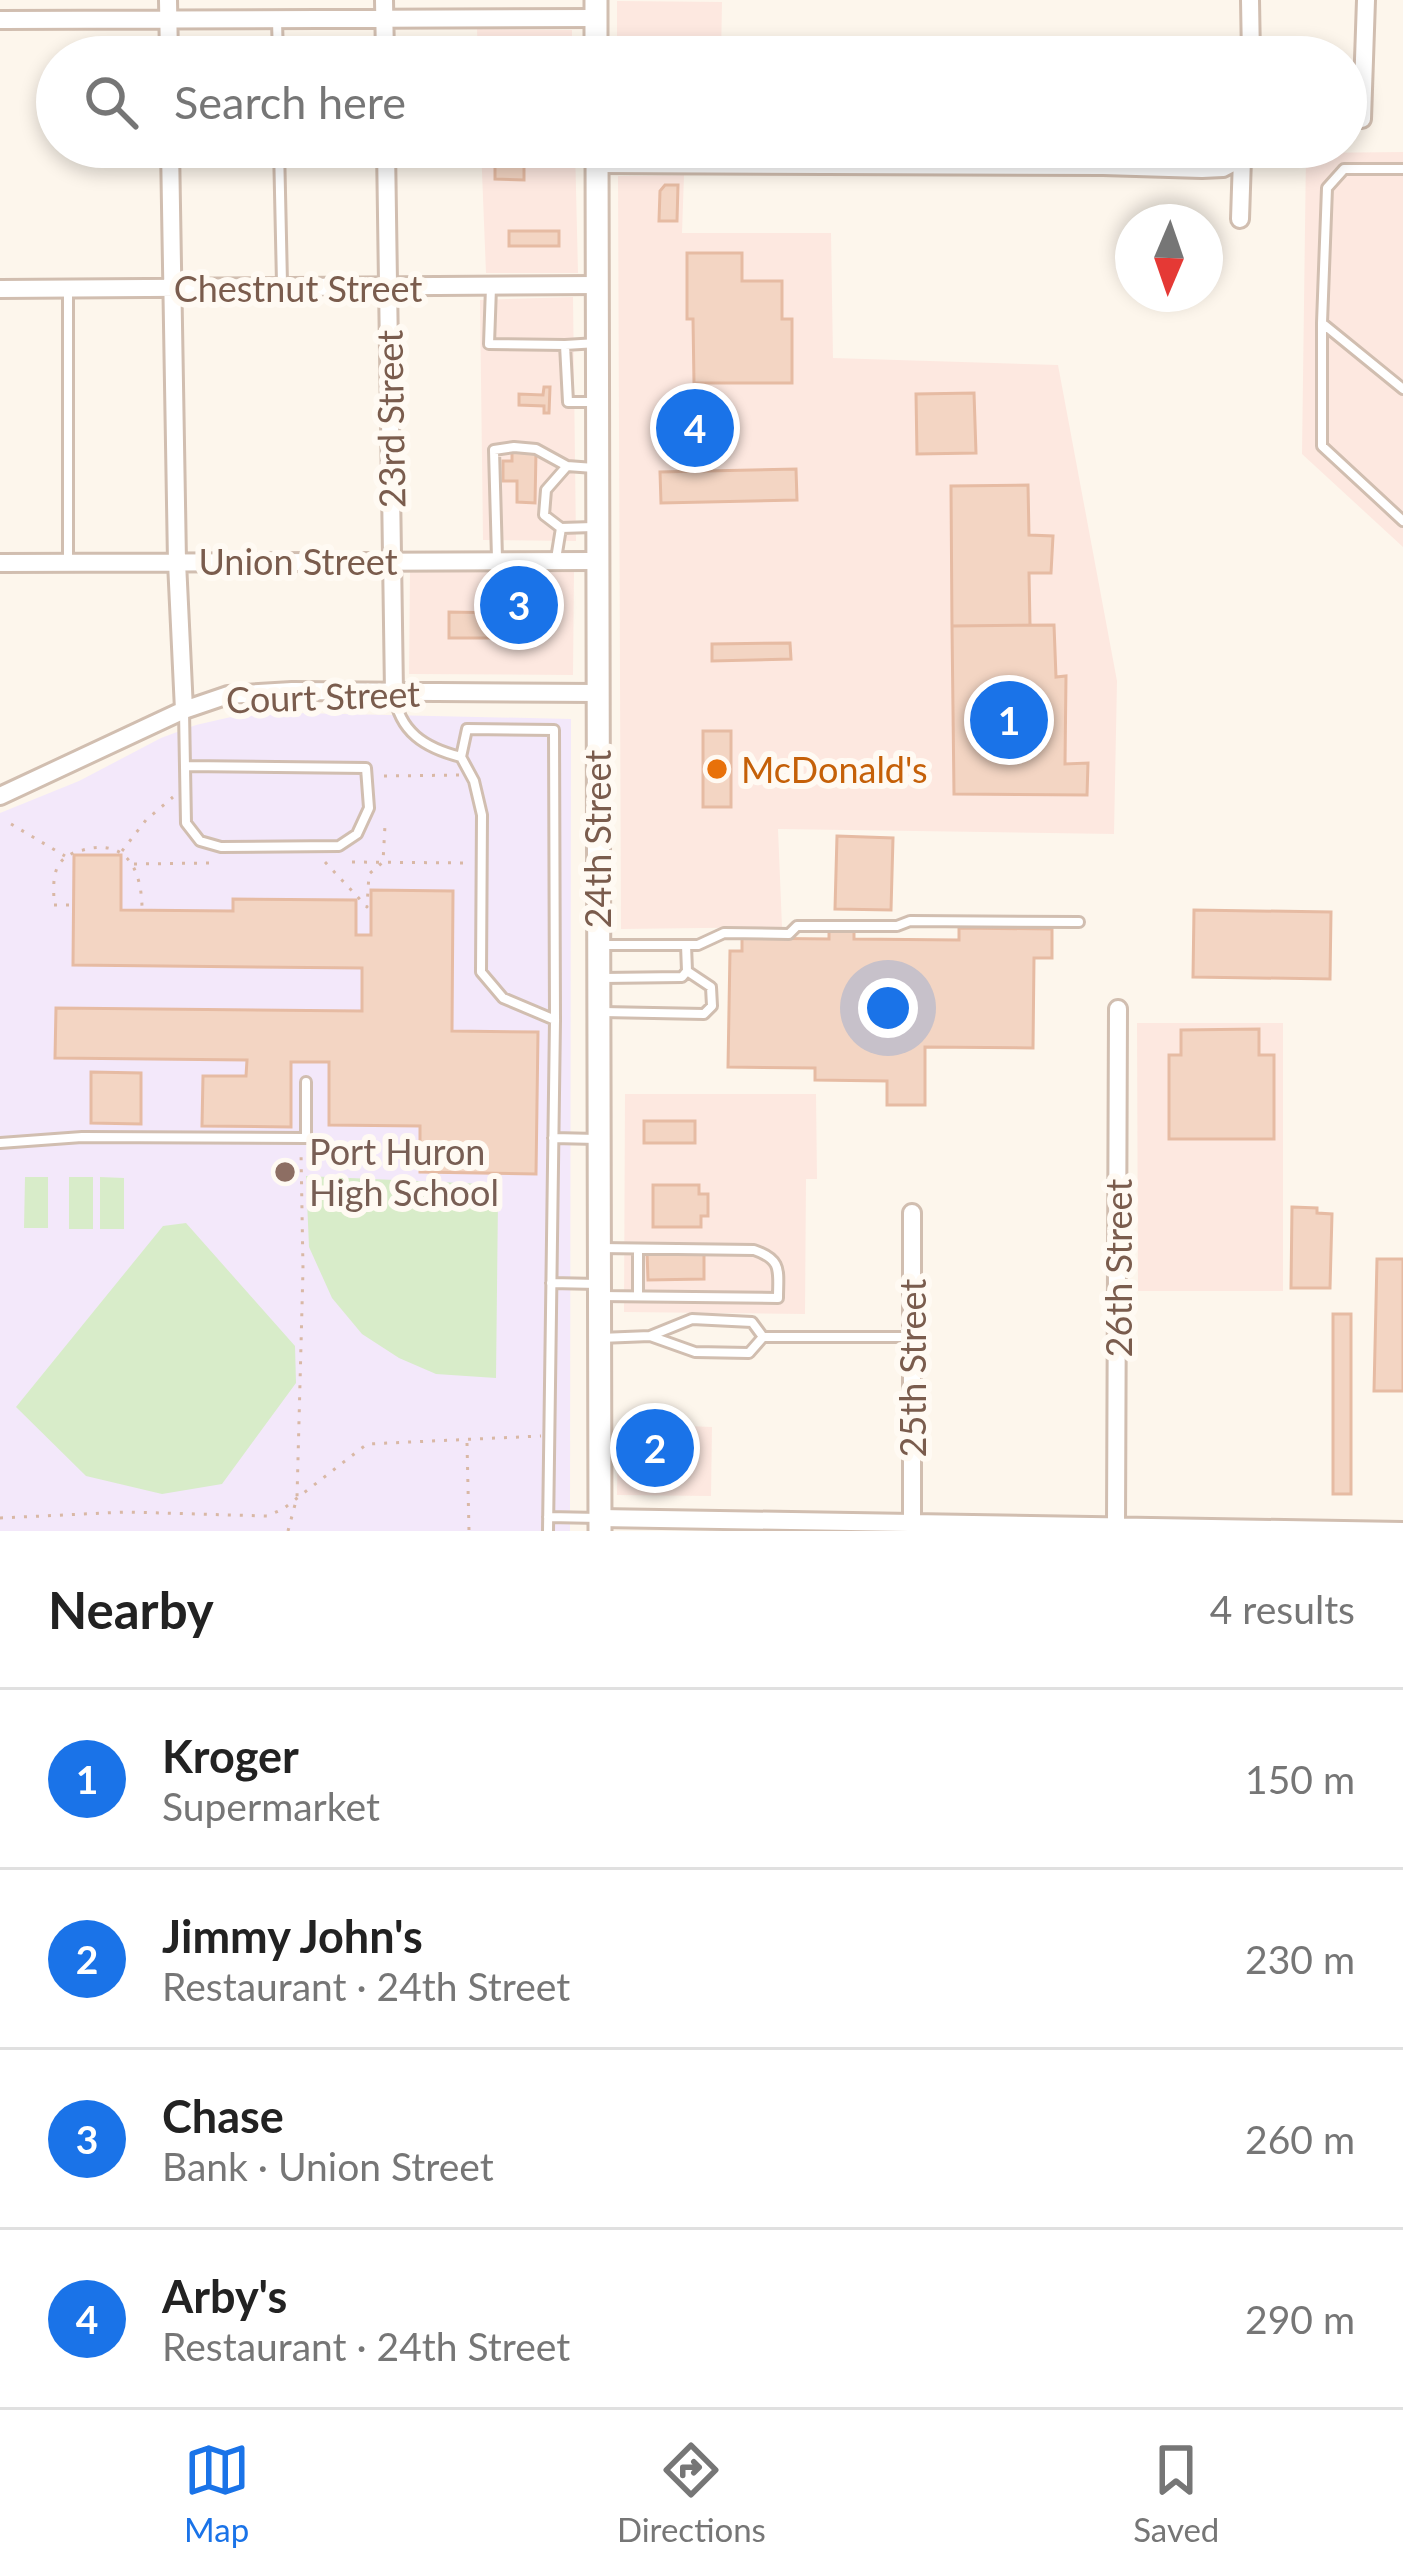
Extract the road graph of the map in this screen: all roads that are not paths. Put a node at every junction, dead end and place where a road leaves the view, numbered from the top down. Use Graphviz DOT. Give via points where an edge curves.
graph roads {
  1 [pos="168,0"];
  2 [pos="1250,0"];
  3 [pos="1366,0"];
  4 [pos="596,9"];
  5 [pos="384,10"];
  6 [pos="277,19"];
  7 [pos="0,20"];
  8 [pos="168,20"];
  9 [pos="168,36"];
  10 [pos="277,36"];
  11 [pos="1251,36"];
  12 [pos="1365,36"];
  13 [pos="170,168"];
  14 [pos="279,168"];
  15 [pos="386,168"];
  16 [pos="597,168"];
  17 [pos="1244,168"];
  18 [pos="1403,169"];
  19 [pos="1240,219"];
  20 [pos="597,285"];
  21 [pos="491,287"];
  22 [pos="388,288"];
  23 [pos="283,289"];
  24 [pos="0,290"];
  25 [pos="68,290"];
  26 [pos="173,290"];
  27 [pos="1322,323"];
  28 [pos="597,343"];
  29 [pos="566,345"];
  30 [pos="1403,389"];
  31 [pos="597,402"];
  32 [pos="567,466"];
  33 [pos="597,468"];
  34 [pos="1403,521"];
  35 [pos="597,527"];
  36 [pos="561,528"];
  37 [pos="496,560"];
  38 [pos="556,560"];
  39 [pos="597,561"];
  40 [pos="178,562"];
  41 [pos="392,562"];
  42 [pos="0,563"];
  43 [pos="68,563"];
  44 [pos="394,692"];
  45 [pos="596,692"];
  46 [pos="184,710"];
  47 [pos="460,757"];
  48 [pos="185,766"];
  49 [pos="0,796"];
  50 [pos="1079,922"];
  51 [pos="598,945"];
  52 [pos="686,945"];
  53 [pos="686,971"];
  54 [pos="598,978"];
  55 [pos="1118,1009"];
  56 [pos="598,1012"];
  57 [pos="555,1020"];
  58 [pos="306,1082"];
  59 [pos="553,1138"];
  60 [pos="598,1139"];
  61 [pos="0,1143"];
  62 [pos="912,1213"];
  63 [pos="599,1249"];
  64 [pos="638,1249"];
  65 [pos="551,1283"];
  66 [pos="599,1290"];
  67 [pos="638,1296"];
  68 [pos="650,1336"];
  69 [pos="763,1337"];
  70 [pos="912,1337"];
  71 [pos="599,1338"];
  72 [pos="548,1517"];
  73 [pos="912,1523"];
  74 [pos="600,1525"];
  75 [pos="748,1526"];
  76 [pos="1116,1527"];
  77 [pos="1036,1528"];
  78 [pos="1317,1530"];
  79 [pos="548,1531"];
  80 [pos="1403,1531"];
  1 -- 8 [label="street"];
  2 -- 11 [label="street"];
  3 -- 12 [label="street"];
  4 -- 5 [label="street"];
  5 -- 6 [label="street"];
  6 -- 8 [label="street"];
  6 -- 10 [label="lane"];
  7 -- 8 [label="street"];
  8 -- 9 [label="street"];
  13 -- 26 [label="street"];
  14 -- 23 [label="lane"];
  15 -- 22 [label="street, 23rd Street"];
  16 -- 20 [label="street, 24th Street"];
  17 -- 19 [label="street"];
  18 -- 27 [label="lane" via="1344,170 1327,188"];
  20 -- 21 [label="street, Chestnut Street"];
  20 -- 28 [label="street, 24th Street"];
  21 -- 22 [label="street, Chestnut Street"];
  21 -- 29 [label="lane" via="489,344"];
  22 -- 23 [label="street, Chestnut Street"];
  22 -- 41 [label="street, 23rd Street"];
  23 -- 26 [label="street, Chestnut Street"];
  24 -- 25 [label="street, Chestnut Street"];
  25 -- 26 [label="street, Chestnut Street"];
  25 -- 43 [label="lane"];
  26 -- 40 [label="street"];
  27 -- 30 [label="lane"];
  27 -- 34 [label="lane" via="1322,446"];
  28 -- 29 [label="lane"];
  28 -- 31 [label="street, 24th Street"];
  29 -- 31 [label="lane" via="568,402"];
  31 -- 33 [label="street, 24th Street"];
  32 -- 33 [label="lane"];
  32 -- 36 [label="lane" via="546,490 544,515"];
  32 -- 37 [label="lane" via="536,449 494,450"];
  33 -- 35 [label="street, 24th Street"];
  35 -- 36 [label="lane"];
  35 -- 39 [label="street, 24th Street"];
  36 -- 38 [label="lane"];
  37 -- 38 [label="street, Union Street"];
  37 -- 41 [label="street, Union Street"];
  38 -- 39 [label="street, Union Street"];
  39 -- 45 [label="street, 24th Street"];
  40 -- 41 [label="street, Union Street"];
  40 -- 43 [label="street, Union Street"];
  40 -- 46 [label="street"];
  41 -- 44 [label="street, 23rd Street"];
  42 -- 43 [label="street, Union Street"];
  44 -- 45 [label="street, Court Street"];
  44 -- 46 [label="street, Court Street" via="260,692"];
  44 -- 47 [label="lane" via="403,725"];
  45 -- 51 [label="street, 24th Street"];
  46 -- 48 [label="lane"];
  46 -- 49 [label="street, Court Street"];
  47 -- 57 [label="lane" via="482,815 481,972 502,998"];
  47 -- 57 [label="lane" via="467,729 554,730"];
  48 -- 48 [label="lane" via="186,823 200,841 221,847 339,846 357,834 369,808 366,768"];
  50 -- 52 [label="lane" via="797,926 789,934 724,933"];
  51 -- 52 [label="lane"];
  51 -- 54 [label="street, 24th Street"];
  52 -- 53 [label="lane"];
  53 -- 54 [label="lane"];
  53 -- 56 [label="lane" via="711,987 704,1014"];
  54 -- 56 [label="street, 24th Street"];
  55 -- 76 [label="street, 26th Street"];
  56 -- 60 [label="street, 24th Street"];
  57 -- 59 [label="lane"];
  58 -- 61 [label="lane" via="306,1138"];
  59 -- 60 [label="lane"];
  59 -- 65 [label="lane"];
  60 -- 63 [label="street, 24th Street"];
  62 -- 70 [label="street, 25th Street"];
  63 -- 64 [label="lane"];
  63 -- 66 [label="street, 24th Street"];
  64 -- 67 [label="lane"];
  64 -- 67 [label="lane" via="754,1250 776,1263 778,1298"];
  65 -- 66 [label="lane"];
  65 -- 72 [label="lane"];
  66 -- 67 [label="lane"];
  66 -- 71 [label="street, 24th Street"];
  68 -- 69 [label="lane" via="694,1352 748,1352"];
  68 -- 69 [label="lane" via="692,1319 752,1322"];
  68 -- 71 [label="lane"];
  69 -- 70 [label="lane"];
  70 -- 73 [label="street, 25th Street"];
  71 -- 74 [label="street, 24th Street"];
  72 -- 74 [label="lane"];
  72 -- 79 [label="lane"];
  73 -- 75 [label="street"];
  73 -- 77 [label="street"];
  74 -- 75 [label="street"];
  76 -- 77 [label="street"];
  76 -- 78 [label="street"];
  78 -- 80 [label="street"];
}
